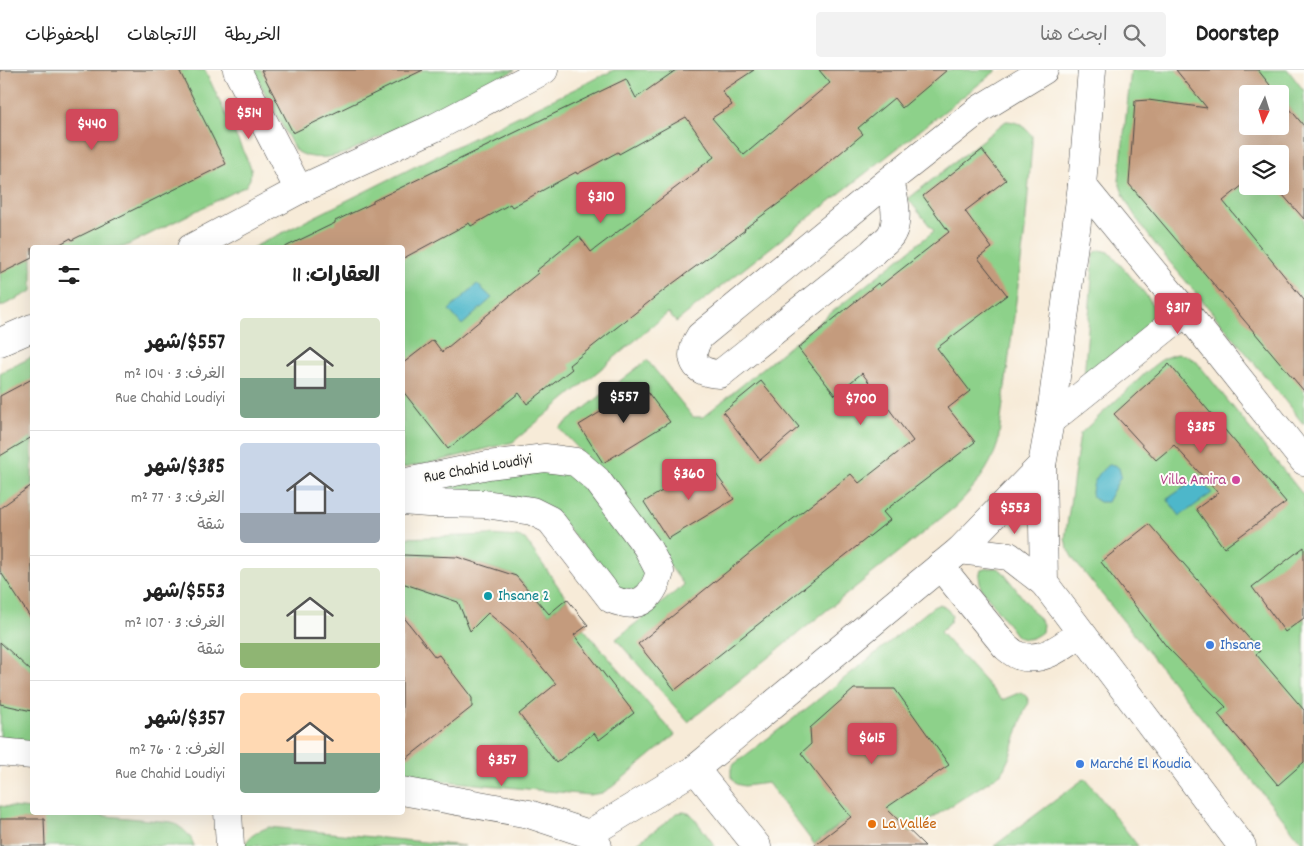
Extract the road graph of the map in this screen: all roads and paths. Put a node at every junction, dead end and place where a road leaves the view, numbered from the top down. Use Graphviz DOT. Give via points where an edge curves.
graph roads {
  1 [pos="237,70"];
  2 [pos="544,70"];
  3 [pos="1044,70"];
  4 [pos="1092,70"];
  5 [pos="890,180"];
  6 [pos="1082,185"];
  7 [pos="299,190"];
  8 [pos="197,245"];
  9 [pos="1186,312"];
  10 [pos="30,329"];
  11 [pos="0,342"];
  12 [pos="1050,421"];
  13 [pos="1304,460"];
  14 [pos="1042,465"];
  15 [pos="405,482"];
  16 [pos="405,500"];
  17 [pos="950,558"];
  18 [pos="1044,582"];
  19 [pos="1082,633"];
  20 [pos="0,752"];
  21 [pos="30,756"];
  22 [pos="695,769"];
  23 [pos="405,793"];
  24 [pos="228,815"];
  25 [pos="594,840"];
  26 [pos="230,846"];
  27 [pos="757,846"];
  28 [pos="1242,846"];
  1 -- 7 [label="street"];
  2 -- 7 [label="street" via="436,127"];
  3 -- 5 [label="street" via="980,109"];
  4 -- 6 [label="street"];
  5 -- 5 [label="street" via="700,336 693,346 692,358 698,368 709,374 720,374 872,253 892,233 895,201"];
  6 -- 9 [label="street"];
  6 -- 12 [label="street"];
  7 -- 8 [label="street"];
  9 -- 12 [label="street"];
  9 -- 13 [label="street"];
  10 -- 11 [label="street"];
  12 -- 14 [label="street"];
  14 -- 17 [label="street"];
  14 -- 18 [label="street"];
  15 -- 16 [label="street, Rue Chahid Loudiyi" via="488,464 545,458 576,462 597,480 647,546 660,572 656,587 650,597 634,604 622,604 611,599 550,520 532,511 484,504 428,504"];
  17 -- 18 [label="street" via="1009,556"];
  17 -- 19 [label="street" via="1006,648 1020,656 1040,656 1058,649"];
  17 -- 22 [label="street"];
  18 -- 19 [label="street"];
  19 -- 28 [label="street"];
  20 -- 21 [label="street"];
  22 -- 25 [label="street"];
  22 -- 27 [label="street"];
  23 -- 25 [label="street" via="529,814"];
  24 -- 26 [label="street"];
}
